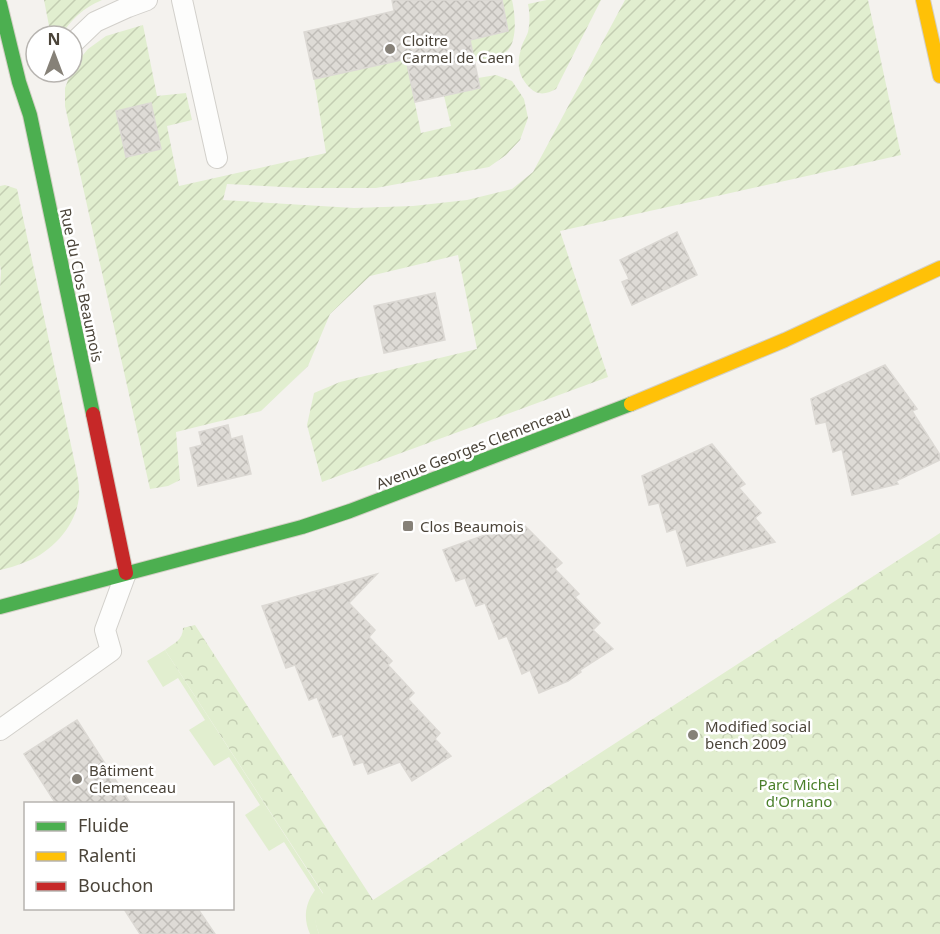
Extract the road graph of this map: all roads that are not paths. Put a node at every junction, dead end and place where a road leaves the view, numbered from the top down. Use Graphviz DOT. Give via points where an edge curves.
graph roads {
  1 [pos="147,0"];
  2 [pos="182,0"];
  3 [pos="923,0"];
  4 [pos="0,4"];
  5 [pos="84,32"];
  6 [pos="940,76"];
  7 [pos="24,79"];
  8 [pos="19,82"];
  9 [pos="217,158"];
  10 [pos="940,268"];
  11 [pos="126,573"];
  12 [pos="0,607"];
  13 [pos="0,730"];
  1 -- 5 [label="lane" via="95,21"];
  2 -- 9 [label="lane"];
  3 -- 6 [label="main road"];
  4 -- 8 [label="main road, Rue du Clos Beaumois"];
  7 -- 8 [label="lane"];
  8 -- 11 [label="main road, Rue du Clos Beaumois" via="30,115"];
  10 -- 11 [label="main road, Avenue Georges Clemenceau" via="774,345 453,473 302,527"];
  11 -- 12 [label="main road, Avenue Georges Clemenceau"];
  11 -- 13 [label="lane" via="105,630 111,651"];
}
